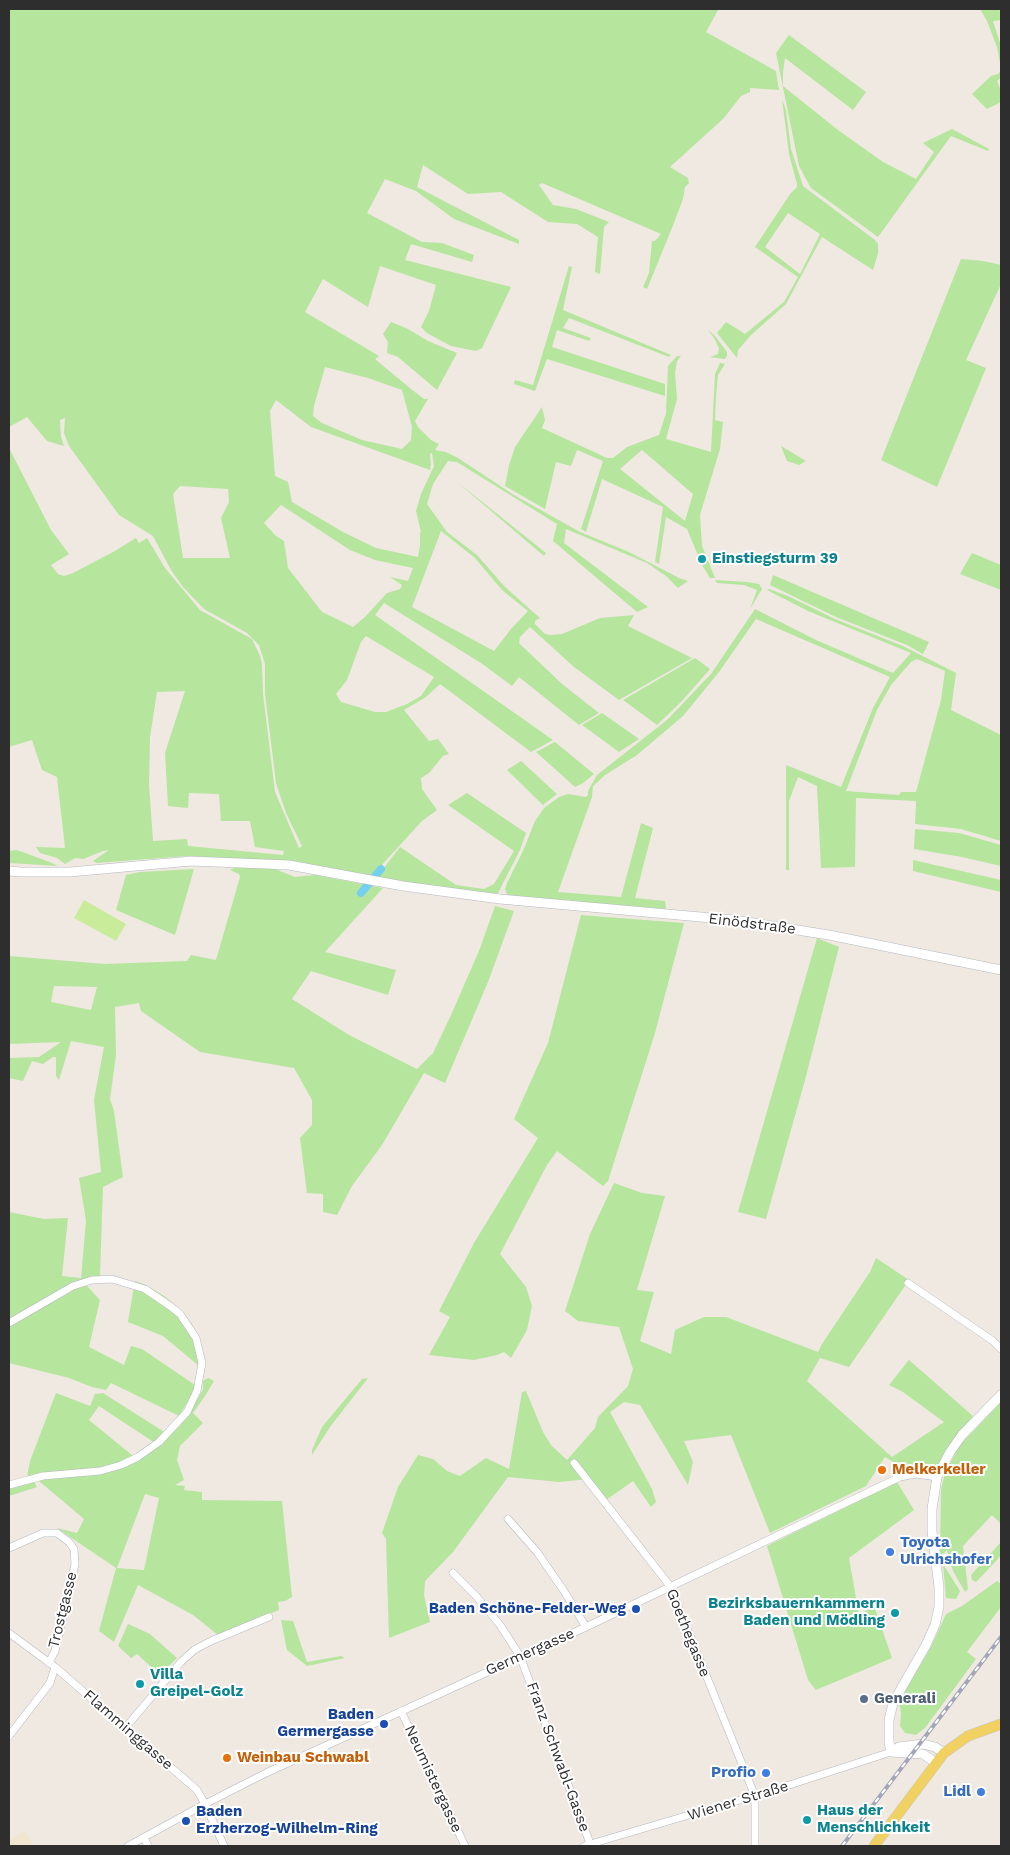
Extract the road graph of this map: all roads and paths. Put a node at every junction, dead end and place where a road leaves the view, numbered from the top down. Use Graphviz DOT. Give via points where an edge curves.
graph roads {
  1 [pos="9,871"];
  2 [pos="1001,970"];
  3 [pos="908,1283"];
  4 [pos="9,1323"];
  5 [pos="1001,1349"];
  6 [pos="1001,1395"];
  7 [pos="574,1463"];
  8 [pos="937,1477"];
  9 [pos="9,1486"];
  10 [pos="508,1519"];
  11 [pos="9,1548"];
  12 [pos="453,1574"];
  13 [pos="670,1586"];
  14 [pos="269,1617"];
  15 [pos="586,1627"];
  16 [pos="9,1633"];
  17 [pos="520,1656"];
  18 [pos="52,1665"];
  19 [pos="401,1711"];
  20 [pos="1001,1724"];
  21 [pos="126,1727"];
  22 [pos="9,1736"];
  23 [pos="891,1752"];
  24 [pos="944,1753"];
  25 [pos="936,1763"];
  26 [pos="755,1796"];
  27 [pos="205,1804"];
  28 [pos="144,1838"];
  29 [pos="128,1846"];
  30 [pos="148,1846"];
  31 [pos="224,1846"];
  32 [pos="465,1846"];
  33 [pos="588,1846"];
  34 [pos="755,1846"];
  35 [pos="874,1846"];
  1 -- 2 [label="street, Einödstraße" via="70,872 191,860 289,865 500,899 734,920 829,935"];
  3 -- 5 [label="street"];
  4 -- 9 [label="street" via="73,1286 92,1280 112,1279 145,1289 180,1314 196,1338 202,1363 187,1412 159,1442 138,1457 100,1471 43,1476"];
  6 -- 8 [label="street" via="962,1436"];
  7 -- 13 [label="street, Goethegasse"];
  8 -- 13 [label="street, Germergasse" via="916,1474 900,1477"];
  8 -- 23 [label="street" via="932,1524 939,1607 926,1645 893,1703"];
  10 -- 15 [label="street" via="537,1552"];
  11 -- 18 [label="street, Trostgasse" via="43,1533 57,1533 74,1549"];
  12 -- 17 [label="street, Franz Schwabl-Gasse" via="500,1625"];
  13 -- 15 [label="street, Germergasse"];
  13 -- 26 [label="street, Goethegasse"];
  14 -- 21 [label="street" via="194,1650"];
  15 -- 17 [label="street, Germergasse"];
  16 -- 18 [label="street, Flamminggasse"];
  17 -- 19 [label="street, Germergasse"];
  17 -- 33 [label="street, Franz Schwabl-Gasse"];
  18 -- 21 [label="street, Flamminggasse"];
  18 -- 22 [label="street, Trostgasse" via="50,1683"];
  19 -- 27 [label="street, Germergasse"];
  19 -- 32 [label="street, Neumistergasse"];
  20 -- 24 [label="main road" via="968,1736"];
  21 -- 27 [label="street, Flamminggasse" via="197,1790"];
  23 -- 24 [label="street, Wiener Straße" via="899,1747 922,1744"];
  23 -- 25 [label="street, Wiener Straße" via="923,1754"];
  23 -- 26 [label="street, Wiener Straße"];
  24 -- 25 [label="main road"];
  25 -- 35 [label="main road"];
  26 -- 33 [label="street, Wiener Straße"];
  26 -- 34 [label="street"];
  27 -- 28 [label="street, Germergasse"];
  27 -- 31 [label="street, Flamminggasse"];
  28 -- 29 [label="street, Germergasse"];
  28 -- 30 [label="street"];
}
